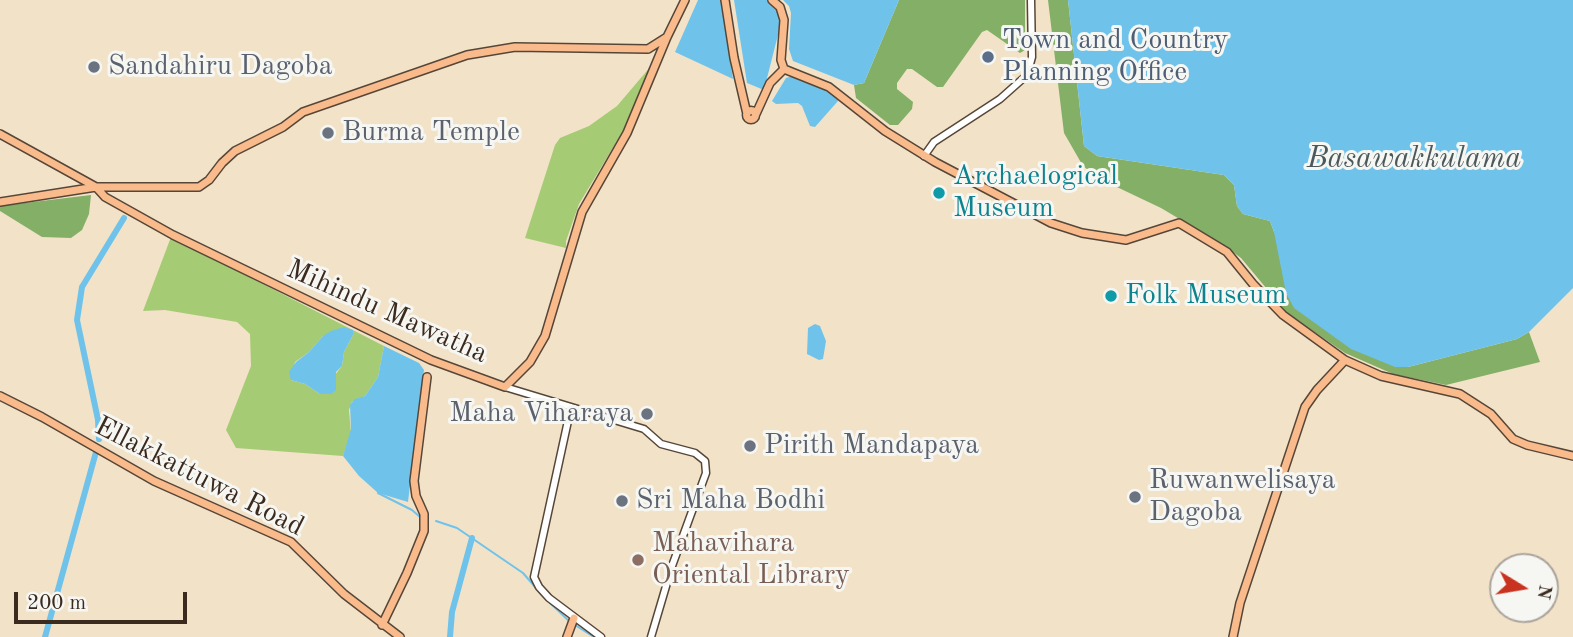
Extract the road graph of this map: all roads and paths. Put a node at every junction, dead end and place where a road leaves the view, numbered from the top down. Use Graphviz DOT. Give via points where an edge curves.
graph roads {
  1 [pos="685,0"];
  2 [pos="725,0"];
  3 [pos="772,0"];
  4 [pos="1031,0"];
  5 [pos="667,37"];
  6 [pos="784,69"];
  7 [pos="0,134"];
  8 [pos="923,156"];
  9 [pos="96,187"];
  10 [pos="0,202"];
  11 [pos="1345,360"];
  12 [pos="427,377"];
  13 [pos="505,387"];
  14 [pos="0,396"];
  15 [pos="575,408"];
  16 [pos="1573,456"];
  17 [pos="574,618"];
  18 [pos="382,625"];
  19 [pos="568,636"];
  20 [pos="400,637"];
  21 [pos="601,637"];
  22 [pos="651,637"];
  23 [pos="1233,637"];
  1 -- 5 [label="main road, Mihindu Mawatha"];
  2 -- 6 [label="main road" via="734,58 751,112"];
  3 -- 6 [label="main road" via="784,20"];
  4 -- 8 [label="street" via="1032,57 1027,75 1000,99 933,142"];
  5 -- 9 [label="main road" via="648,49 515,47 478,52 303,112 236,151 199,187"];
  5 -- 13 [label="main road, Mihindu Mawatha" via="627,134 582,212 545,336 530,362"];
  6 -- 8 [label="main road" via="830,87"];
  7 -- 9 [label="main road, Mihindu Mawatha"];
  8 -- 11 [label="main road" via="1051,223 1082,233 1126,240 1179,223 1227,252 1283,315"];
  9 -- 10 [label="main road"];
  9 -- 13 [label="main road, Mihindu Mawatha" via="105,197 173,235 431,360"];
  11 -- 16 [label="main road" via="1381,376 1460,394 1491,414 1513,439"];
  11 -- 23 [label="main road" via="1305,407"];
  12 -- 18 [label="main road" via="414,485 424,518 421,539"];
  13 -- 15 [label="street"];
  14 -- 18 [label="main road, Ellakkattuwa Road" via="162,485 290,542"];
  15 -- 17 [label="street" via="534,577 543,592"];
  15 -- 22 [label="street" via="644,429 662,444 700,455 706,464"];
  17 -- 19 [label="main road"];
  17 -- 21 [label="street"];
  18 -- 20 [label="main road, Ellakkattuwa Road"];
}
